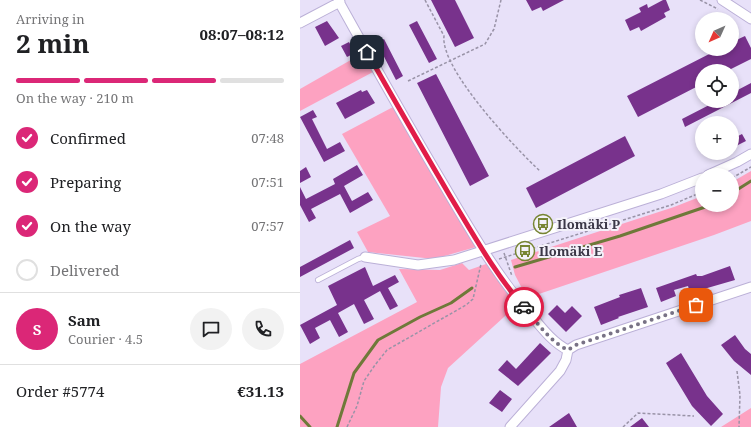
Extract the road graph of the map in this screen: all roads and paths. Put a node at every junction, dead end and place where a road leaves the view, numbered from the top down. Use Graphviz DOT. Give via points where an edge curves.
graph roads {
  1 [pos="426,0"];
  2 [pos="501,0"];
  3 [pos="722,0"];
  4 [pos="339,1"];
  5 [pos="751,19"];
  6 [pos="300,23"];
  7 [pos="451,61"];
  8 [pos="408,81"];
  9 [pos="751,154"];
  10 [pos="751,167"];
  11 [pos="724,168"];
  12 [pos="540,171"];
  13 [pos="739,174"];
  14 [pos="695,181"];
  15 [pos="695,195"];
  16 [pos="483,252"];
  17 [pos="365,257"];
  18 [pos="490,262"];
  19 [pos="318,280"];
  20 [pos="751,288"];
  21 [pos="568,350"];
  22 [pos="737,371"];
  23 [pos="694,416"];
  24 [pos="347,427"];
  25 [pos="510,427"];
  26 [pos="623,427"];
  27 [pos="740,427"];
  1 -- 7 [label="path" via="444,36 443,42"];
  2 -- 7 [label="path" via="494,29 485,44"];
  3 -- 5 [label="street"];
  4 -- 6 [label="street"];
  4 -- 16 [label="street"];
  7 -- 8 [label="path"];
  7 -- 12 [label="path" via="491,121"];
  9 -- 11 [label="street"];
  10 -- 13 [label="path"];
  14 -- 16 [label="street"];
  15 -- 18 [label="path" via="671,205"];
  16 -- 17 [label="street" via="454,260 418,265"];
  16 -- 18 [label="street"];
  16 -- 24 [label="path" via="474,299 387,350 364,381 357,406"];
  17 -- 19 [label="lane"];
  18 -- 21 [label="street" via="513,295 543,329"];
  20 -- 21 [label="street" via="576,345"];
  21 -- 25 [label="street" via="560,371"];
  22 -- 27 [label="path"];
  23 -- 26 [label="path" via="638,413"];
}
